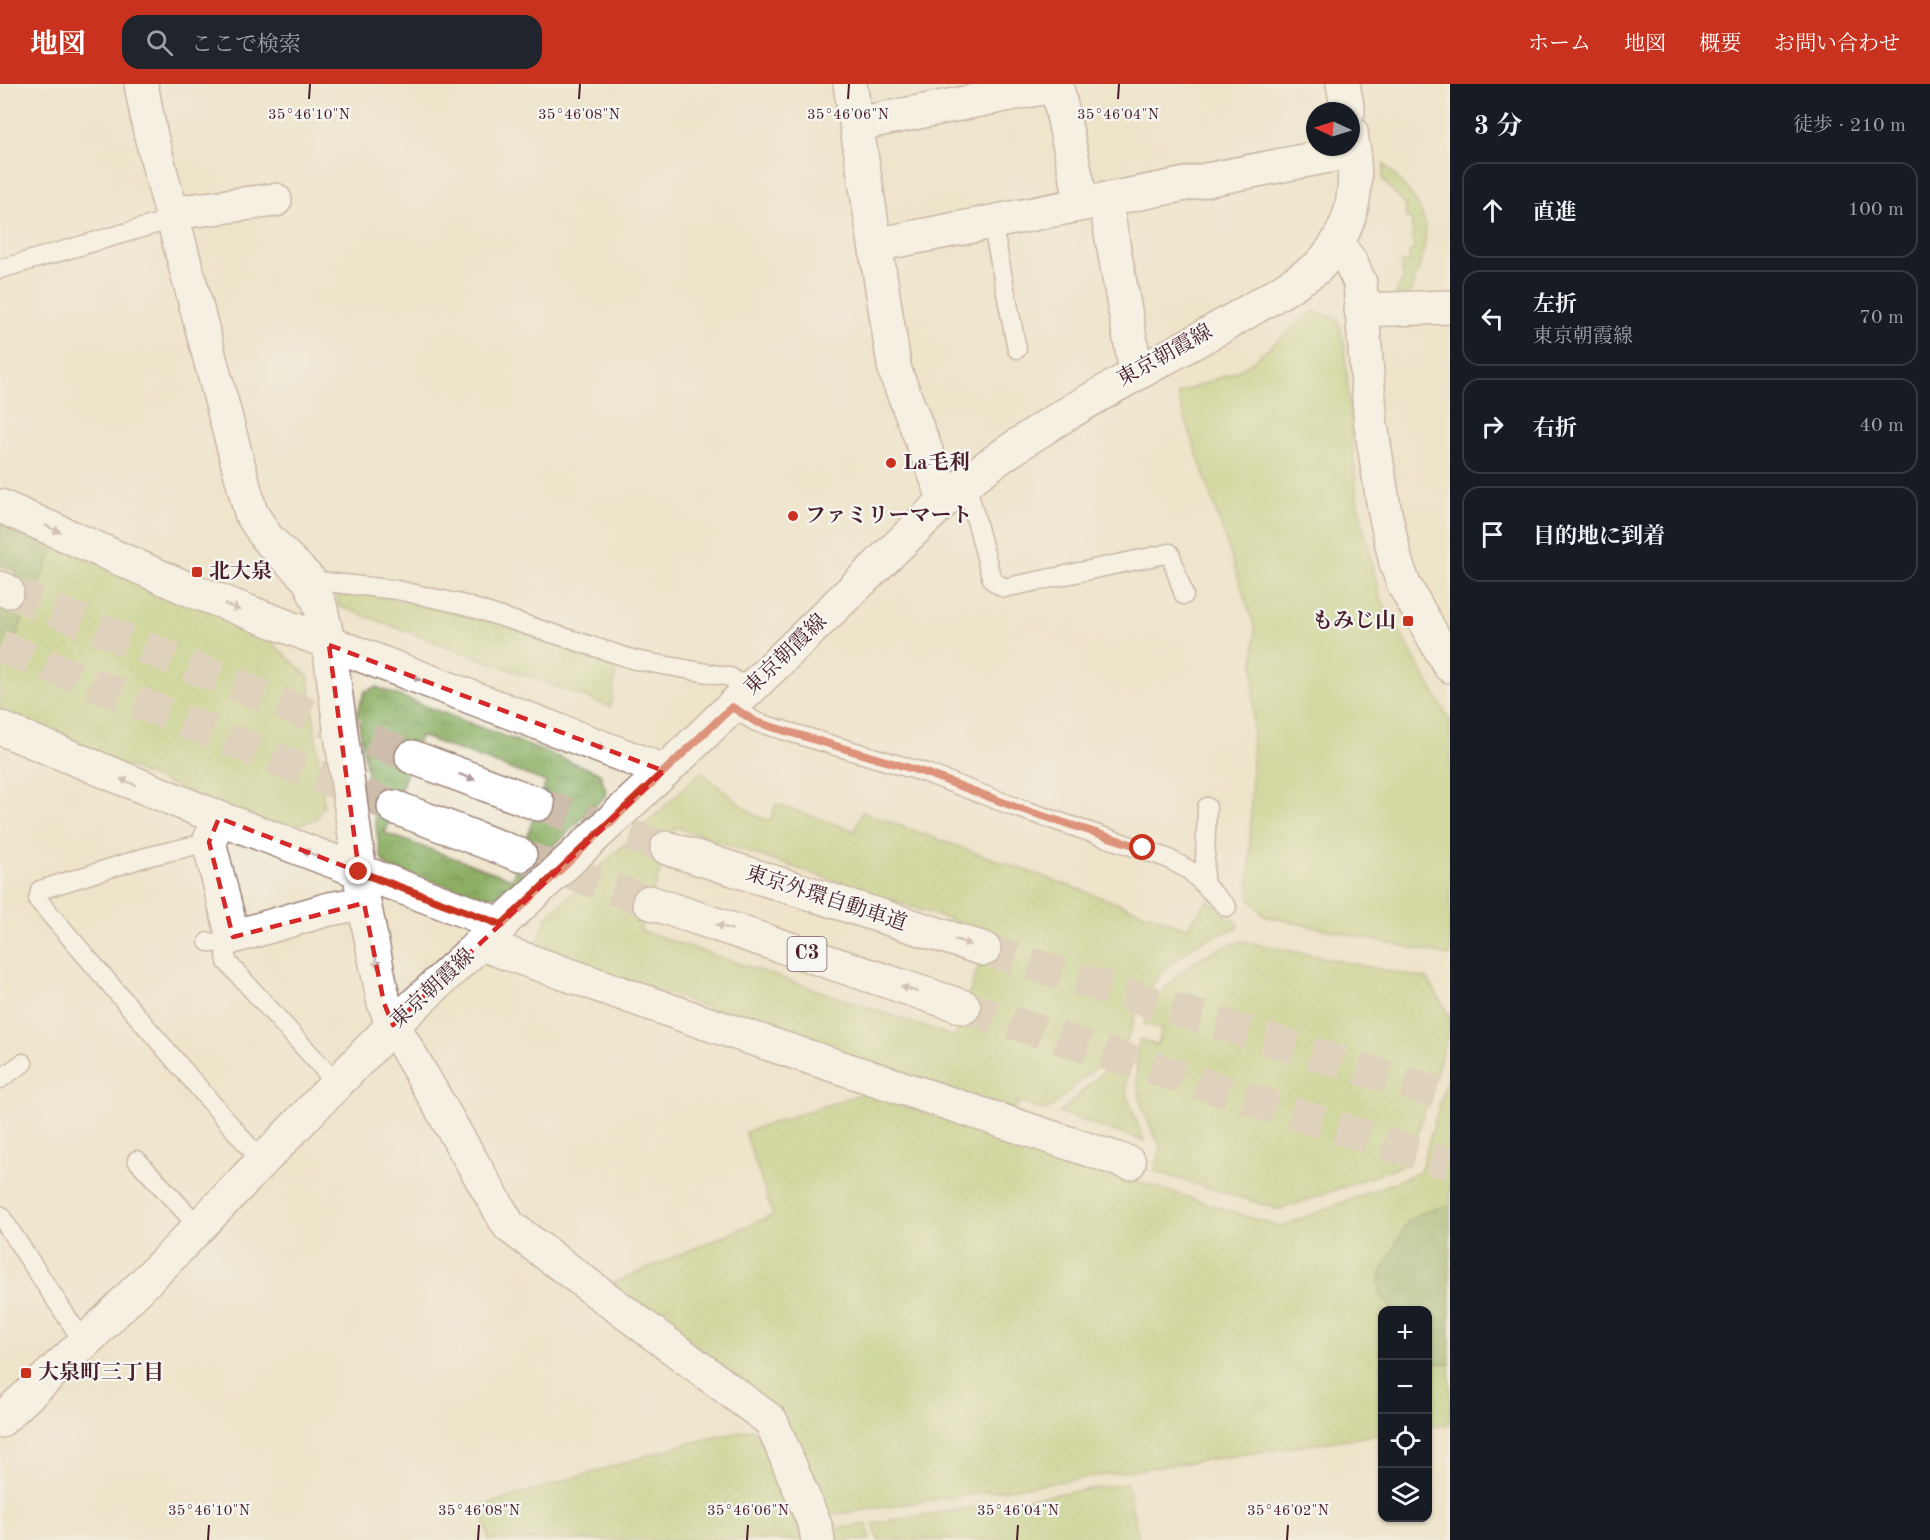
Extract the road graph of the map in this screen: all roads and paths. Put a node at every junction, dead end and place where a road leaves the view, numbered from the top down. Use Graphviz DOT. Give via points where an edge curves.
graph roads {
  1 [pos="141,84"];
  2 [pos="850,84"];
  3 [pos="1343,84"];
  4 [pos="1346,102"];
  5 [pos="857,124"];
  6 [pos="1306,152"];
  7 [pos="1352,156"];
  8 [pos="275,200"];
  9 [pos="1094,202"];
  10 [pos="172,216"];
  11 [pos="992,222"];
  12 [pos="876,245"];
  13 [pos="1338,245"];
  14 [pos="0,269"];
  15 [pos="1450,307"];
  16 [pos="1361,310"];
  17 [pos="1017,349"];
  18 [pos="1136,372"];
  19 [pos="956,491"];
  20 [pos="0,506"];
  21 [pos="309,580"];
  22 [pos="1184,595"];
  23 [pos="329,645"];
  24 [pos="1450,666"];
  25 [pos="740,699"];
  26 [pos="0,728"];
  27 [pos="412,757"];
  28 [pos="664,771"];
  29 [pos="538,804"];
  30 [pos="394,807"];
  31 [pos="1208,807"];
  32 [pos="214,830"];
  33 [pos="667,848"];
  34 [pos="520,855"];
  35 [pos="1204,883"];
  36 [pos="362,887"];
  37 [pos="649,902"];
  38 [pos="1227,907"];
  39 [pos="492,934"];
  40 [pos="222,941"];
  41 [pos="984,949"];
  42 [pos="964,1007"];
  43 [pos="393,1025"];
  44 [pos="23,1063"];
  45 [pos="0,1079"];
  46 [pos="337,1084"];
  47 [pos="137,1160"];
  48 [pos="262,1162"];
  49 [pos="1129,1163"];
  50 [pos="0,1215"];
  51 [pos="199,1227"];
  52 [pos="84,1343"];
  53 [pos="0,1421"];
  54 [pos="818,1540"];
  1 -- 10 [label="main road"];
  2 -- 5 [label="main road"];
  3 -- 4 [label="main road"];
  5 -- 9 [label="main road" via="1057,87"];
  5 -- 12 [label="main road"];
  6 -- 9 [label="main road"];
  7 -- 13 [label="main road, 東京朝霞線" via="1353,205"];
  8 -- 10 [label="main road"];
  9 -- 11 [label="main road"];
  9 -- 18 [label="main road"];
  10 -- 14 [label="lane"];
  10 -- 21 [label="main road" via="251,513 267,538"];
  11 -- 12 [label="main road"];
  11 -- 17 [label="lane"];
  12 -- 19 [label="main road" via="895,371"];
  13 -- 16 [label="main road" via="1360,283"];
  13 -- 18 [label="main road, 東京朝霞線" via="1305,277"];
  15 -- 16 [label="main road"];
  16 -- 24 [label="main road" via="1371,425 1396,563 1404,585"];
  18 -- 19 [label="main road, 東京朝霞線" via="1055,419"];
  19 -- 22 [label="lane" via="992,580 1004,588 1170,553"];
  19 -- 25 [label="main road, 東京朝霞線"];
  20 -- 23 [label="main road, one-way" via="186,588"];
  21 -- 23 [label="main road" via="320,604"];
  21 -- 25 [label="lane" via="397,590 461,604 635,660 730,677"];
  23 -- 28 [label="main road, one-way"];
  23 -- 36 [label="main road"];
  25 -- 28 [label="main road, 東京朝霞線"];
  25 -- 35 [label="lane" via="756,722 926,773 1151,851 1189,870"];
  32 -- 26 [label="main road, one-way"];
  27 -- 29 [label="main road, one-way"];
  28 -- 39 [label="main road, 東京朝霞線"];
  30 -- 34 [label="main road"];
  31 -- 35 [label="lane"];
  36 -- 32 [label="main road, one-way"];
  32 -- 40 [label="main road"];
  32 -- 48 [label="lane" via="146,857 40,890 38,900"];
  33 -- 41 [label="main road, 東京外環自動車道, one-way"];
  35 -- 38 [label="lane"];
  36 -- 39 [label="main road"];
  36 -- 40 [label="main road" via="329,909"];
  36 -- 43 [label="main road, one-way" via="384,1003"];
  42 -- 37 [label="main road, C3, one-way"];
  39 -- 43 [label="main road, 東京朝霞線"];
  39 -- 49 [label="main road" via="700,1022"];
  40 -- 46 [label="lane" via="227,962"];
  43 -- 46 [label="main road, 東京朝霞線"];
  43 -- 54 [label="main road" via="509,1226 771,1421"];
  44 -- 45 [label="lane"];
  46 -- 48 [label="main road, 東京朝霞線"];
  47 -- 51 [label="lane"];
  48 -- 51 [label="main road, 東京朝霞線"];
  50 -- 52 [label="lane"];
  51 -- 52 [label="main road, 東京朝霞線"];
  52 -- 53 [label="main road, 東京朝霞線"];
}
